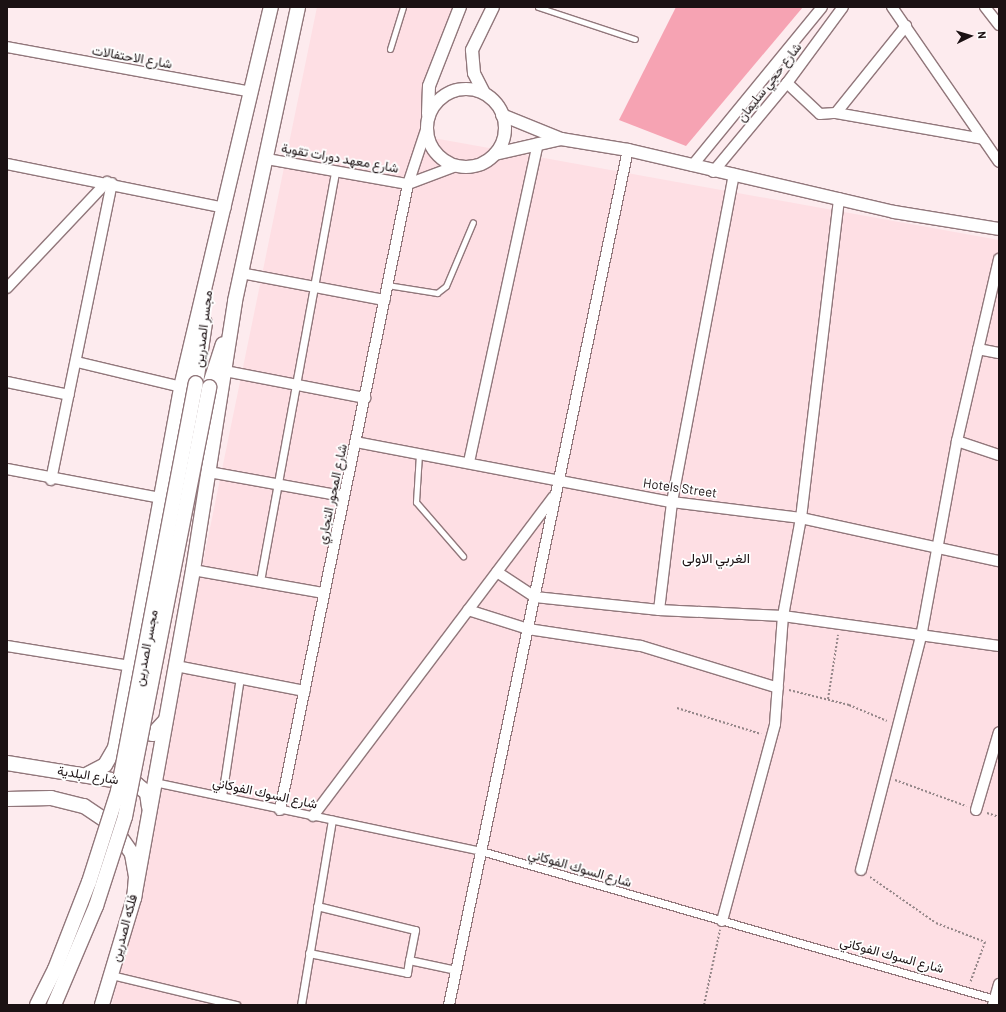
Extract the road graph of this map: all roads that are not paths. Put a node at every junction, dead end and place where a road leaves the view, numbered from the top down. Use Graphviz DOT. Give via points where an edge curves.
graph roads {
  1 [pos="271,7"];
  2 [pos="298,7"];
  3 [pos="403,7"];
  4 [pos="460,7"];
  5 [pos="493,7"];
  6 [pos="538,7"];
  7 [pos="822,7"];
  8 [pos="843,7"];
  9 [pos="892,7"];
  10 [pos="985,7"];
  11 [pos="999,25"];
  12 [pos="906,26"];
  13 [pos="635,40"];
  14 [pos="7,47"];
  15 [pos="390,49"];
  16 [pos="787,83"];
  17 [pos="252,92"];
  18 [pos="484,93"];
  19 [pos="836,113"];
  20 [pos="502,114"];
  21 [pos="427,122"];
  22 [pos="561,139"];
  23 [pos="983,139"];
  24 [pos="538,143"];
  25 [pos="628,150"];
  26 [pos="495,154"];
  27 [pos="267,159"];
  28 [pos="999,162"];
  29 [pos="7,164"];
  30 [pos="456,166"];
  31 [pos="692,166"];
  32 [pos="335,171"];
  33 [pos="713,172"];
  34 [pos="734,174"];
  35 [pos="110,183"];
  36 [pos="408,184"];
  37 [pos="839,198"];
  38 [pos="226,208"];
  39 [pos="473,222"];
  40 [pos="999,229"];
  41 [pos="999,260"];
  42 [pos="241,273"];
  43 [pos="209,279"];
  44 [pos="996,283"];
  45 [pos="387,285"];
  46 [pos="7,288"];
  47 [pos="312,288"];
  48 [pos="384,300"];
  49 [pos="235,301"];
  50 [pos="978,349"];
  51 [pos="999,353"];
  52 [pos="77,362"];
  53 [pos="225,371"];
  54 [pos="7,382"];
  55 [pos="297,384"];
  56 [pos="203,385"];
  57 [pos="181,387"];
  58 [pos="69,396"];
  59 [pos="365,398"];
  60 [pos="957,441"];
  61 [pos="356,442"];
  62 [pos="419,454"];
  63 [pos="999,456"];
  64 [pos="469,462"];
  65 [pos="7,469"];
  66 [pos="209,472"];
  67 [pos="51,480"];
  68 [pos="558,481"];
  69 [pos="278,483"];
  70 [pos="343,496"];
  71 [pos="554,496"];
  72 [pos="161,498"];
  73 [pos="672,502"];
  74 [pos="801,518"];
  75 [pos="936,548"];
  76 [pos="463,556"];
  77 [pos="999,561"];
  78 [pos="193,570"];
  79 [pos="497,572"];
  80 [pos="260,581"];
  81 [pos="324,593"];
  82 [pos="535,597"];
  83 [pos="468,610"];
  84 [pos="660,610"];
  85 [pos="783,616"];
  86 [pos="528,629"];
  87 [pos="921,637"];
  88 [pos="7,646"];
  89 [pos="999,646"];
  90 [pos="130,666"];
  91 [pos="176,666"];
  92 [pos="240,677"];
  93 [pos="778,688"];
  94 [pos="304,691"];
  95 [pos="122,708"];
  96 [pos="168,712"];
  97 [pos="999,732"];
  98 [pos="7,759"];
  99 [pos="7,763"];
  100 [pos="27,766"];
  101 [pos="88,774"];
  102 [pos="154,782"];
  103 [pos="222,796"];
  104 [pos="7,799"];
  105 [pos="280,810"];
  106 [pos="976,810"];
  107 [pos="149,811"];
  108 [pos="313,816"];
  109 [pos="332,820"];
  110 [pos="481,852"];
  111 [pos="860,870"];
  112 [pos="134,898"];
  113 [pos="317,906"];
  114 [pos="722,921"];
  115 [pos="309,953"];
  116 [pos="409,960"];
  117 [pos="456,970"];
  118 [pos="111,975"];
  119 [pos="999,984"];
  120 [pos="996,1001"];
  121 [pos="37,1005"];
  122 [pos="54,1005"];
  123 [pos="102,1005"];
  124 [pos="236,1005"];
  125 [pos="301,1005"];
  126 [pos="449,1005"];
  1 -- 17 [label="main road"];
  2 -- 27 [label="main road"];
  3 -- 15 [label="lane"];
  4 -- 21 [label="street" via="429,86"];
  5 -- 18 [label="street" via="472,50 474,73"];
  6 -- 13 [label="lane"];
  7 -- 31 [label="street, شارع حجي سليمان"];
  8 -- 16 [label="street, شارع حجي سليمان"];
  9 -- 12 [label="street"];
  10 -- 11 [label="street"];
  12 -- 19 [label="street"];
  12 -- 23 [label="street"];
  14 -- 17 [label="street, شارع الاحتفالات"];
  16 -- 19 [label="street" via="820,114"];
  16 -- 33 [label="street, شارع حجي سليمان"];
  17 -- 38 [label="main road"];
  18 -- 20 [label="street" via="495,102"];
  18 -- 21 [label="street" via="458,89 446,94"];
  19 -- 23 [label="street"];
  20 -- 22 [label="street"];
  20 -- 26 [label="street" via="502,142"];
  21 -- 30 [label="street" via="436,153"];
  21 -- 36 [label="street, شارع المحور التجاري"];
  22 -- 24 [label="street"];
  22 -- 25 [label="street"];
  23 -- 28 [label="street"];
  24 -- 26 [label="street"];
  24 -- 64 [label="street"];
  25 -- 31 [label="street"];
  25 -- 68 [label="street"];
  26 -- 30 [label="street" via="484,163"];
  27 -- 32 [label="street, شارع معهد دورات تقوية"];
  27 -- 42 [label="main road"];
  29 -- 35 [label="street"];
  30 -- 36 [label="street"];
  31 -- 33 [label="street"];
  32 -- 36 [label="street, شارع معهد دورات تقوية"];
  32 -- 47 [label="street"];
  33 -- 34 [label="street"];
  34 -- 37 [label="street"];
  34 -- 73 [label="street"];
  35 -- 38 [label="street"];
  35 -- 46 [label="street"];
  35 -- 52 [label="street"];
  36 -- 45 [label="street, شارع المحور التجاري"];
  37 -- 40 [label="street" via="894,212"];
  37 -- 74 [label="street"];
  38 -- 43 [label="main road"];
  39 -- 45 [label="lane" via="446,286 437,293"];
  41 -- 44 [label="street"];
  42 -- 47 [label="street"];
  42 -- 49 [label="main road"];
  43 -- 56 [label="main road, مجسر الصدرين"];
  43 -- 57 [label="main road"];
  44 -- 50 [label="street"];
  45 -- 48 [label="street, شارع المحور التجاري"];
  47 -- 48 [label="street"];
  47 -- 55 [label="street"];
  48 -- 59 [label="street, شارع المحور التجاري"];
  49 -- 53 [label="main road"];
  49 -- 56 [label="main road, مجسر الصدرين"];
  50 -- 51 [label="street"];
  50 -- 60 [label="street"];
  52 -- 57 [label="street"];
  52 -- 58 [label="street"];
  53 -- 55 [label="street"];
  53 -- 66 [label="main road"];
  54 -- 58 [label="street"];
  55 -- 59 [label="street"];
  55 -- 69 [label="street"];
  56 -- 121 [label="main road, مجسر الصدرين, bridge" via="118,791 85,894"];
  56 -- 122 [label="main road, مجسر الصدرين, bridge" via="125,817 96,906"];
  57 -- 72 [label="main road"];
  58 -- 67 [label="street"];
  59 -- 61 [label="street, شارع المحور التجاري"];
  60 -- 63 [label="street"];
  60 -- 75 [label="street"];
  61 -- 62 [label="street, Hotels Street"];
  61 -- 70 [label="street, شارع المحور التجاري"];
  62 -- 64 [label="street, Hotels Street"];
  62 -- 76 [label="lane" via="416,502"];
  64 -- 68 [label="street, Hotels Street"];
  65 -- 67 [label="street"];
  66 -- 69 [label="street"];
  66 -- 78 [label="main road"];
  67 -- 72 [label="street"];
  68 -- 71 [label="street"];
  68 -- 73 [label="street, Hotels Street"];
  69 -- 70 [label="street"];
  69 -- 80 [label="street"];
  70 -- 81 [label="street, شارع المحور التجاري"];
  71 -- 79 [label="street"];
  71 -- 82 [label="street"];
  72 -- 90 [label="main road"];
  73 -- 74 [label="street, Hotels Street"];
  73 -- 84 [label="street"];
  74 -- 75 [label="street, Hotels Street"];
  74 -- 85 [label="street"];
  75 -- 77 [label="street, Hotels Street"];
  75 -- 87 [label="street"];
  78 -- 80 [label="street"];
  78 -- 91 [label="main road"];
  79 -- 82 [label="street"];
  79 -- 83 [label="street"];
  80 -- 81 [label="street"];
  81 -- 94 [label="street, شارع المحور التجاري"];
  82 -- 84 [label="street"];
  82 -- 86 [label="street"];
  83 -- 86 [label="street"];
  83 -- 108 [label="street"];
  84 -- 85 [label="street"];
  85 -- 87 [label="street"];
  85 -- 93 [label="street"];
  86 -- 93 [label="street" via="641,646"];
  86 -- 110 [label="street"];
  87 -- 89 [label="street"];
  87 -- 111 [label="street" via="888,777"];
  88 -- 90 [label="street"];
  90 -- 95 [label="main road"];
  91 -- 92 [label="street"];
  91 -- 96 [label="main road"];
  92 -- 94 [label="street"];
  92 -- 103 [label="street"];
  93 -- 114 [label="street" via="772,737"];
  94 -- 105 [label="street, شارع المحور التجاري"];
  95 -- 96 [label="main road" via="126,729 144,735 162,728"];
  95 -- 101 [label="main road" via="113,754 105,765"];
  96 -- 102 [label="main road"];
  97 -- 106 [label="street"];
  98 -- 100 [label="main road"];
  99 -- 100 [label="main road, شارع البلدية"];
  100 -- 101 [label="main road, شارع البلدية"];
  101 -- 107 [label="main road, شارع البلدية" via="141,787 147,793"];
  102 -- 103 [label="street, شارع السوك الفوكاني"];
  102 -- 107 [label="main road"];
  103 -- 105 [label="street, شارع السوك الفوكاني"];
  104 -- 112 [label="main road, فلكه الصدرين" via="62,799 84,806 104,818 132,854 136,877"];
  105 -- 108 [label="street, شارع السوك الفوكاني"];
  107 -- 112 [label="main road"];
  108 -- 109 [label="street, شارع السوك الفوكاني"];
  109 -- 110 [label="street, شارع السوك الفوكاني"];
  109 -- 113 [label="street"];
  110 -- 114 [label="street, شارع السوك الفوكاني"];
  110 -- 117 [label="street"];
  112 -- 118 [label="main road, فلكه الصدرين"];
  113 -- 115 [label="street"];
  113 -- 116 [label="street" via="415,930"];
  114 -- 120 [label="street, شارع السوك الفوكاني" via="968,988"];
  115 -- 116 [label="street" via="407,972"];
  115 -- 125 [label="street"];
  116 -- 117 [label="street"];
  117 -- 126 [label="street"];
  118 -- 123 [label="main road, فلكه الصدرين"];
  118 -- 124 [label="street"];
  119 -- 120 [label="street"];
}
